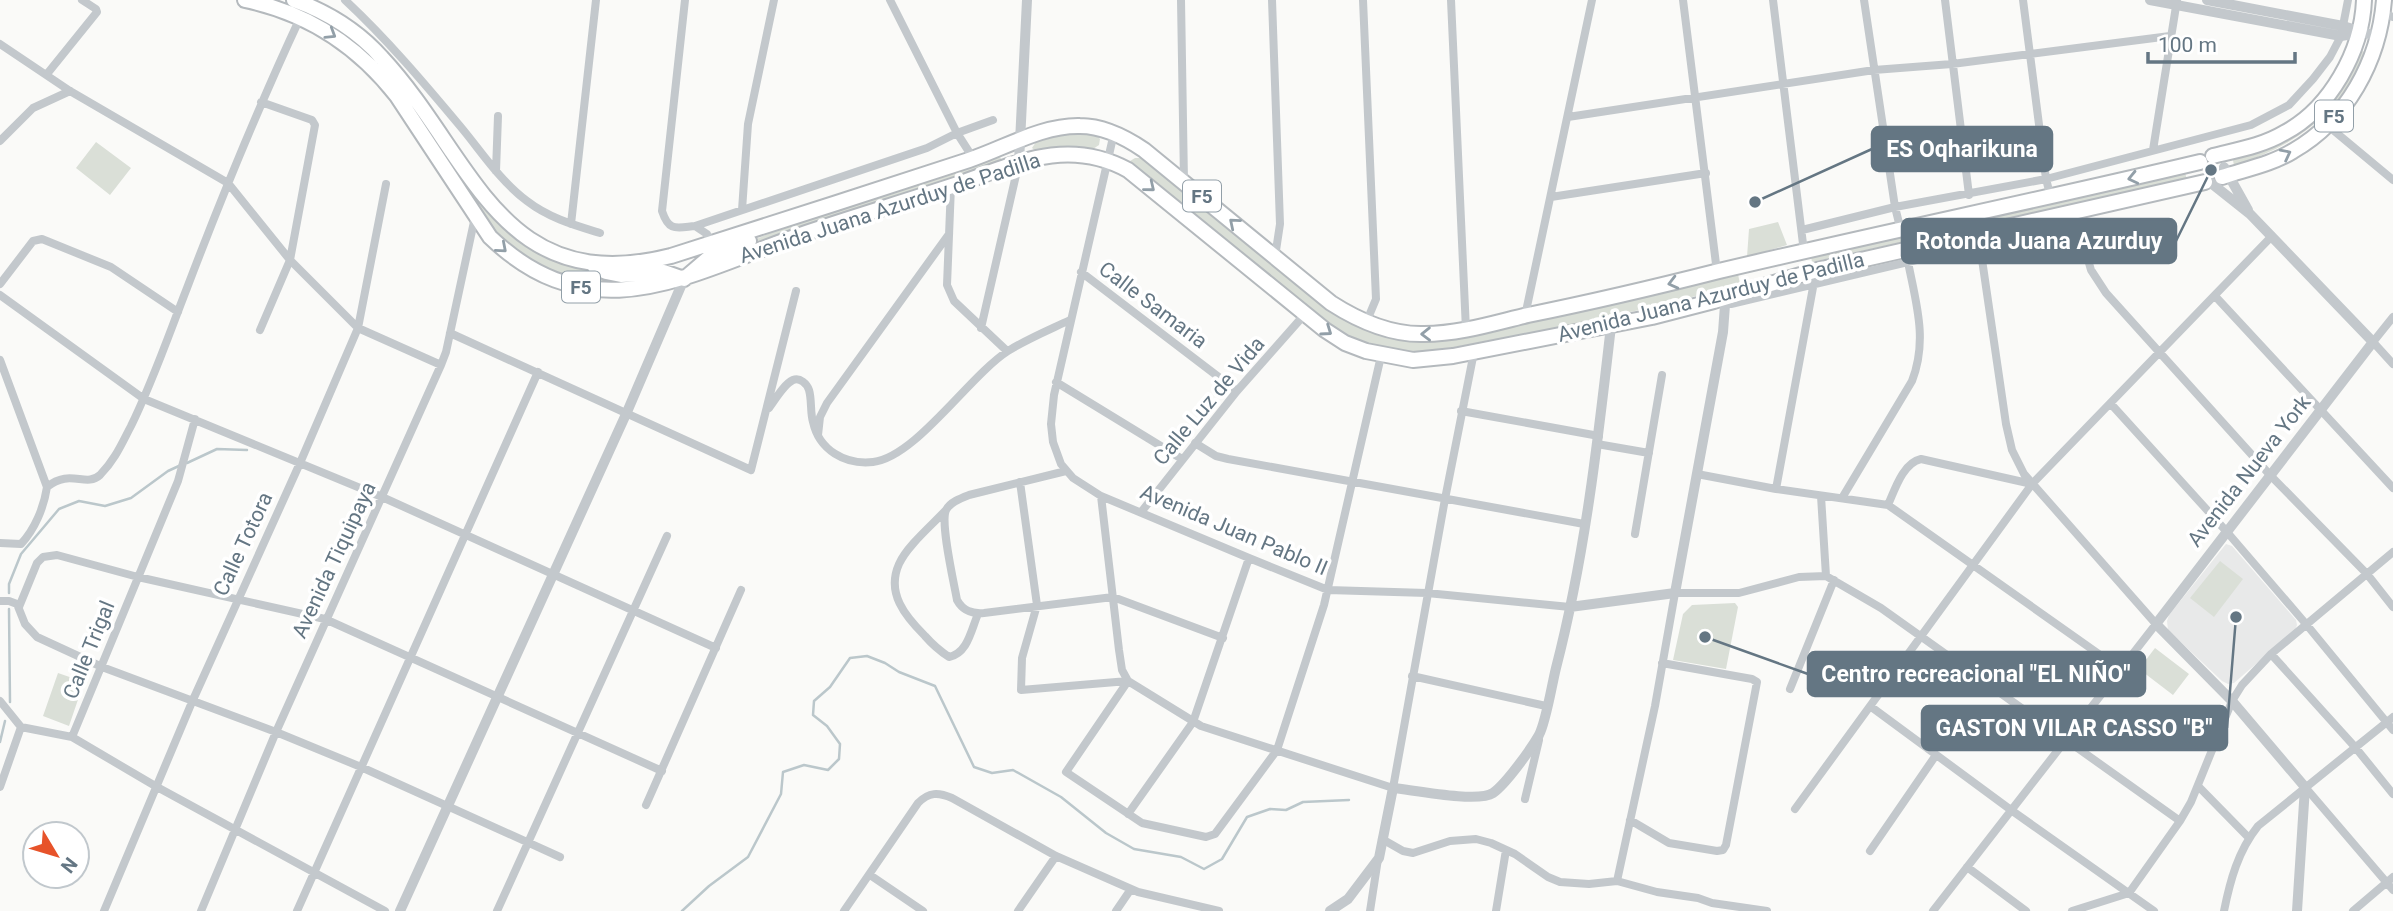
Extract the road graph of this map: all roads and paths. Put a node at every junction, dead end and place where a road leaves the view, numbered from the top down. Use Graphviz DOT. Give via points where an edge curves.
graph roads {
  1 [pos="82,0"];
  2 [pos="246,0"];
  3 [pos="294,0"];
  4 [pos="345,0"];
  5 [pos="596,0"];
  6 [pos="685,0"];
  7 [pos="774,0"];
  8 [pos="890,0"];
  9 [pos="1027,0"];
  10 [pos="1181,0"];
  11 [pos="1272,0"];
  12 [pos="1363,0"];
  13 [pos="1451,0"];
  14 [pos="1592,0"];
  15 [pos="1684,0"];
  16 [pos="1773,0"];
  17 [pos="1864,0"];
  18 [pos="1945,0"];
  19 [pos="2023,0"];
  20 [pos="2150,0"];
  21 [pos="2207,0"];
  22 [pos="2348,0"];
  23 [pos="2364,0"];
  24 [pos="2176,3"];
  25 [pos="2387,10"];
  26 [pos="300,18"];
  27 [pos="2342,31"];
  28 [pos="2359,33"];
  29 [pos="2170,36"];
  30 [pos="2379,37"];
  31 [pos="0,44"];
  32 [pos="2030,53"];
  33 [pos="1952,64"];
  34 [pos="1874,70"];
  35 [pos="47,75"];
  36 [pos="1783,83"];
  37 [pos="70,91"];
  38 [pos="1696,97"];
  39 [pos="261,102"];
  40 [pos="498,116"];
  41 [pos="1568,117"];
  42 [pos="993,120"];
  43 [pos="2327,125"];
  44 [pos="957,133"];
  45 [pos="1114,133"];
  46 [pos="1,137"];
  47 [pos="1020,140"];
  48 [pos="2153,150"];
  49 [pos="973,159"];
  50 [pos="1110,160"];
  51 [pos="1019,163"];
  52 [pos="496,171"];
  53 [pos="2215,172"];
  54 [pos="1706,173"];
  55 [pos="2046,179"];
  56 [pos="2393,180"];
  57 [pos="1184,181"];
  58 [pos="228,183"];
  59 [pos="386,184"];
  60 [pos="951,186"];
  61 [pos="1969,195"];
  62 [pos="1551,197"];
  63 [pos="2051,198"];
  64 [pos="1895,207"];
  65 [pos="743,210"];
  66 [pos="2074,211"];
  67 [pos="2250,214"];
  68 [pos="475,217"];
  69 [pos="790,217"];
  70 [pos="571,224"];
  71 [pos="695,226"];
  72 [pos="1802,230"];
  73 [pos="1901,231"];
  74 [pos="600,233"];
  75 [pos="949,234"];
  76 [pos="2272,236"];
  77 [pos="1979,239"];
  78 [pos="710,244"];
  79 [pos="1804,252"];
  80 [pos="1786,256"];
  81 [pos="1275,257"];
  82 [pos="290,260"];
  83 [pos="584,261"];
  84 [pos="1908,262"];
  85 [pos="1743,266"];
  86 [pos="1081,272"];
  87 [pos="1717,272"];
  88 [pos="1790,277"];
  89 [pos="1815,277"];
  90 [pos="684,279"];
  91 [pos="0,284"];
  92 [pos="1748,290"];
  93 [pos="796,291"];
  94 [pos="0,295"];
  95 [pos="2214,296"];
  96 [pos="1725,305"];
  97 [pos="178,312"];
  98 [pos="1305,314"];
  99 [pos="1525,316"];
  100 [pos="2393,317"];
  101 [pos="1070,320"];
  102 [pos="1366,323"];
  103 [pos="1611,326"];
  104 [pos="358,328"];
  105 [pos="981,328"];
  106 [pos="260,330"];
  107 [pos="1465,330"];
  108 [pos="450,333"];
  109 [pos="2373,342"];
  110 [pos="1007,351"];
  111 [pos="1474,352"];
  112 [pos="2160,353"];
  113 [pos="1381,356"];
  114 [pos="0,360"];
  115 [pos="2393,364"];
  116 [pos="441,365"];
  117 [pos="538,372"];
  118 [pos="1662,374"];
  119 [pos="1056,382"];
  120 [pos="1237,391"];
  121 [pos="144,398"];
  122 [pos="2111,404"];
  123 [pos="2320,410"];
  124 [pos="1461,411"];
  125 [pos="627,412"];
  126 [pos="766,412"];
  127 [pos="195,419"];
  128 [pos="818,436"];
  129 [pos="1598,440"];
  130 [pos="1195,443"];
  131 [pos="1649,453"];
  132 [pos="1182,459"];
  133 [pos="300,463"];
  134 [pos="1066,471"];
  135 [pos="1697,474"];
  136 [pos="2270,475"];
  137 [pos="1351,481"];
  138 [pos="1020,482"];
  139 [pos="2032,484"];
  140 [pos="47,486"];
  141 [pos="2393,488"];
  142 [pos="1776,489"];
  143 [pos="1101,496"];
  144 [pos="1821,496"];
  145 [pos="382,497"];
  146 [pos="1842,498"];
  147 [pos="1445,499"];
  148 [pos="1888,505"];
  149 [pos="948,508"];
  150 [pos="1142,511"];
  151 [pos="1584,524"];
  152 [pos="2227,532"];
  153 [pos="466,534"];
  154 [pos="1635,534"];
  155 [pos="667,536"];
  156 [pos="0,542"];
  157 [pos="2393,552"];
  158 [pos="1248,558"];
  159 [pos="1973,566"];
  160 [pos="553,574"];
  161 [pos="2367,574"];
  162 [pos="138,577"];
  163 [pos="1830,578"];
  164 [pos="741,590"];
  165 [pos="1328,590"];
  166 [pos="1427,593"];
  167 [pos="1675,593"];
  168 [pos="1113,597"];
  169 [pos="237,599"];
  170 [pos="0,602"];
  171 [pos="1037,605"];
  172 [pos="19,607"];
  173 [pos="1570,607"];
  174 [pos="2393,607"];
  175 [pos="634,610"];
  176 [pos="978,614"];
  177 [pos="325,619"];
  178 [pos="2156,624"];
  179 [pos="2306,624"];
  180 [pos="1921,637"];
  181 [pos="1223,638"];
  182 [pos="716,648"];
  183 [pos="2270,654"];
  184 [pos="410,657"];
  185 [pos="1662,663"];
  186 [pos="102,667"];
  187 [pos="2120,670"];
  188 [pos="1412,676"];
  189 [pos="1128,681"];
  190 [pos="1790,689"];
  191 [pos="497,696"];
  192 [pos="0,701"];
  193 [pos="2232,701"];
  194 [pos="192,702"];
  195 [pos="1546,706"];
  196 [pos="1870,706"];
  197 [pos="1193,722"];
  198 [pos="2391,723"];
  199 [pos="21,727"];
  200 [pos="276,732"];
  201 [pos="578,733"];
  202 [pos="1540,733"];
  203 [pos="72,737"];
  204 [pos="2065,740"];
  205 [pos="2355,747"];
  206 [pos="1277,750"];
  207 [pos="1936,755"];
  208 [pos="361,767"];
  209 [pos="662,771"];
  210 [pos="0,786"];
  211 [pos="2198,786"];
  212 [pos="157,787"];
  213 [pos="2305,787"];
  214 [pos="1393,788"];
  215 [pos="2393,794"];
  216 [pos="1525,799"];
  217 [pos="646,805"];
  218 [pos="447,806"];
  219 [pos="1795,809"];
  220 [pos="2011,810"];
  221 [pos="1128,814"];
  222 [pos="1630,820"];
  223 [pos="2180,821"];
  224 [pos="234,830"];
  225 [pos="2249,838"];
  226 [pos="1382,839"];
  227 [pos="528,842"];
  228 [pos="1506,850"];
  229 [pos="1870,851"];
  230 [pos="1056,856"];
  231 [pos="560,857"];
  232 [pos="1379,858"];
  233 [pos="1967,867"];
  234 [pos="314,873"];
  235 [pos="870,875"];
  236 [pos="2390,879"];
  237 [pos="1617,881"];
  238 [pos="1131,889"];
  239 [pos="2393,890"];
  240 [pos="2129,893"];
  241 [pos="1179,901"];
  242 [pos="2152,910"];
  243 [pos="104,911"];
  244 [pos="201,911"];
  245 [pos="297,911"];
  246 [pos="385,911"];
  247 [pos="400,911"];
  248 [pos="497,911"];
  249 [pos="844,911"];
  250 [pos="923,911"];
  251 [pos="1018,911"];
  252 [pos="1116,911"];
  253 [pos="1175,911"];
  254 [pos="1219,911"];
  255 [pos="1330,911"];
  256 [pos="1370,911"];
  257 [pos="1496,911"];
  258 [pos="1767,911"];
  259 [pos="1933,911"];
  260 [pos="2026,911"];
  261 [pos="2072,911"];
  262 [pos="2224,911"];
  263 [pos="2297,911"];
  264 [pos="2353,911"];
  1 -- 35 [label="street" via="97,12"];
  2 -- 26 [label="highway, Avenida Juana Azurduy de Padilla / F5"];
  3 -- 83 [label="highway, Avenida Juana Azurduy de Padilla / F5" via="347,27 382,57 425,110 485,199 518,233 554,253"];
  4 -- 52 [label="street"];
  5 -- 70 [label="street"];
  6 -- 71 [label="street" via="662,211 672,227"];
  7 -- 65 [label="street" via="748,124"];
  8 -- 44 [label="street"];
  9 -- 47 [label="street"];
  10 -- 57 [label="street"];
  11 -- 81 [label="street" via="1280,224"];
  12 -- 102 [label="street" via="1376,299"];
  13 -- 107 [label="street"];
  14 -- 41 [label="street"];
  15 -- 38 [label="street"];
  16 -- 36 [label="street"];
  17 -- 34 [label="street"];
  18 -- 33 [label="street"];
  19 -- 32 [label="street"];
  20 -- 24 [label="street"];
  21 -- 27 [label="street"];
  22 -- 27 [label="street"];
  23 -- 28 [label="highway, Avenida Juana Azurduy de Padilla / F5"];
  24 -- 27 [label="street"];
  24 -- 29 [label="street"];
  25 -- 30 [label="highway, Avenida Juana Azurduy de Padilla / F5"];
  26 -- 39 [label="street"];
  26 -- 68 [label="highway, Avenida Juana Azurduy de Padilla / F5, one-way" via="352,48 383,78"];
  27 -- 28 [label="street"];
  27 -- 48 [label="street" via="2322,68 2288,105 2251,125"];
  28 -- 30 [label="street"];
  28 -- 53 [label="highway, Avenida Juana Azurduy de Padilla / F5" via="2335,85 2306,118"];
  29 -- 32 [label="street"];
  29 -- 48 [label="street"];
  30 -- 43 [label="highway, Avenida Juana Azurduy de Padilla / F5" via="2362,80"];
  31 -- 35 [label="street"];
  32 -- 33 [label="street"];
  32 -- 55 [label="street"];
  33 -- 34 [label="street"];
  33 -- 61 [label="street"];
  34 -- 36 [label="street"];
  34 -- 64 [label="street"];
  35 -- 37 [label="street"];
  36 -- 38 [label="street"];
  36 -- 72 [label="street"];
  37 -- 46 [label="street" via="33,108"];
  37 -- 58 [label="street"];
  38 -- 41 [label="street"];
  38 -- 54 [label="street"];
  39 -- 58 [label="street"];
  39 -- 82 [label="street" via="316,125"];
  40 -- 52 [label="street"];
  41 -- 62 [label="street"];
  42 -- 44 [label="street"];
  53 -- 43 [label="highway, Avenida Juana Azurduy de Padilla / F5, one-way" via="2266,163 2292,152"];
  43 -- 56 [label="street"];
  44 -- 49 [label="street"];
  44 -- 65 [label="street" via="927,148"];
  45 -- 47 [label="highway, Avenida Juana Azurduy de Padilla / F5" via="1079,126"];
  45 -- 50 [label="street"];
  45 -- 57 [label="highway, Avenida Juana Azurduy de Padilla / F5"];
  47 -- 49 [label="highway, Avenida Juana Azurduy de Padilla / F5"];
  47 -- 51 [label="street"];
  48 -- 55 [label="street"];
  49 -- 69 [label="highway, Avenida Juana Azurduy de Padilla / F5"];
  50 -- 51 [label="highway, Avenida Juana Azurduy de Padilla / F5" via="1075,153"];
  50 -- 86 [label="street"];
  50 -- 98 [label="highway, Avenida Juana Azurduy de Padilla / F5, one-way" via="1146,183"];
  51 -- 60 [label="highway, Avenida Juana Azurduy de Padilla / F5"];
  51 -- 105 [label="street"];
  52 -- 70 [label="street" via="525,200"];
  53 -- 63 [label="highway, Avenida Juana Azurduy de Padilla / F5, one-way"];
  53 -- 66 [label="highway, Avenida Juana Azurduy de Padilla / F5"];
  53 -- 67 [label="street"];
  53 -- 67 [label="street"];
  54 -- 62 [label="street"];
  54 -- 87 [label="street"];
  55 -- 61 [label="street"];
  55 -- 63 [label="street"];
  81 -- 57 [label="highway, Avenida Juana Azurduy de Padilla / F5, one-way"];
  58 -- 82 [label="street"];
  58 -- 97 [label="street"];
  59 -- 104 [label="street, Calle Totora"];
  60 -- 75 [label="street"];
  60 -- 90 [label="highway, Avenida Juana Azurduy de Padilla / F5"];
  61 -- 64 [label="street"];
  62 -- 99 [label="street"];
  63 -- 73 [label="highway, Avenida Juana Azurduy de Padilla / F5"];
  64 -- 72 [label="street"];
  64 -- 73 [label="street"];
  65 -- 71 [label="street"];
  66 -- 77 [label="highway, Avenida Juana Azurduy de Padilla / F5"];
  66 -- 112 [label="street" via="2098,283"];
  67 -- 76 [label="street"];
  68 -- 90 [label="highway, Avenida Juana Azurduy de Padilla / F5, one-way" via="506,252 564,283 616,290"];
  68 -- 108 [label="street, Avenida Tiquipaya"];
  69 -- 78 [label="highway, Avenida Juana Azurduy de Padilla / F5"];
  69 -- 90 [label="highway" via="766,234 710,256"];
  70 -- 74 [label="street"];
  71 -- 78 [label="street" via="707,234"];
  72 -- 79 [label="street"];
  73 -- 79 [label="highway, Avenida Juana Azurduy de Padilla / F5"];
  75 -- 105 [label="street" via="947,285 954,301"];
  75 -- 128 [label="street" via="827,403"];
  76 -- 95 [label="street"];
  76 -- 109 [label="street"];
  77 -- 84 [label="street"];
  77 -- 89 [label="highway, Avenida Juana Azurduy de Padilla / F5"];
  77 -- 139 [label="street" via="2006,424 2012,450"];
  78 -- 83 [label="highway, Avenida Juana Azurduy de Padilla / F5" via="634,264"];
  79 -- 80 [label="highway, Avenida Juana Azurduy de Padilla / F5"];
  80 -- 85 [label="highway, Avenida Juana Azurduy de Padilla / F5"];
  80 -- 88 [label="highway"];
  81 -- 102 [label="highway, Avenida Juana Azurduy de Padilla / F5" via="1331,303"];
  82 -- 104 [label="street"];
  82 -- 106 [label="street"];
  83 -- 90 [label="highway" via="613,274 664,272"];
  84 -- 89 [label="street"];
  84 -- 146 [label="street" via="1922,331 1918,366"];
  85 -- 87 [label="highway, Avenida Juana Azurduy de Padilla / F5"];
  85 -- 92 [label="highway"];
  86 -- 101 [label="street"];
  86 -- 120 [label="street, Calle Samaria"];
  87 -- 99 [label="highway, Avenida Juana Azurduy de Padilla / F5, one-way"];
  88 -- 89 [label="highway, Avenida Juana Azurduy de Padilla / F5"];
  88 -- 92 [label="highway, Avenida Juana Azurduy de Padilla / F5"];
  89 -- 96 [label="street"];
  89 -- 142 [label="street"];
  90 -- 125 [label="street"];
  91 -- 97 [label="street" via="33,241 42,239 111,267"];
  92 -- 96 [label="street"];
  92 -- 103 [label="highway, Avenida Juana Azurduy de Padilla / F5"];
  93 -- 126 [label="street"];
  94 -- 121 [label="street"];
  95 -- 112 [label="street"];
  95 -- 123 [label="street"];
  96 -- 135 [label="street"];
  97 -- 121 [label="street"];
  98 -- 113 [label="highway, Avenida Juana Azurduy de Padilla / F5, one-way" via="1345,343"];
  98 -- 120 [label="street, Calle Luz de Vida"];
  99 -- 107 [label="highway, Avenida Juana Azurduy de Padilla / F5"];
  100 -- 109 [label="street"];
  101 -- 110 [label="street"];
  101 -- 119 [label="street"];
  107 -- 102 [label="highway, Avenida Juana Azurduy de Padilla / F5, one-way" via="1412,334"];
  103 -- 111 [label="highway, Avenida Juana Azurduy de Padilla / F5"];
  103 -- 129 [label="street"];
  104 -- 116 [label="street"];
  104 -- 133 [label="street, Calle Totora"];
  105 -- 110 [label="street"];
  108 -- 116 [label="street, Avenida Tiquipaya"];
  108 -- 117 [label="street"];
  109 -- 115 [label="street"];
  109 -- 123 [label="street, Avenida Nueva York"];
  110 -- 128 [label="street" via="921,435 896,453 875,462 858,462 828,450"];
  111 -- 113 [label="highway, Avenida Juana Azurduy de Padilla / F5" via="1413,360"];
  111 -- 124 [label="street"];
  112 -- 122 [label="street"];
  112 -- 136 [label="street"];
  113 -- 137 [label="street"];
  114 -- 140 [label="street"];
  116 -- 145 [label="street, Avenida Tiquipaya"];
  117 -- 125 [label="street"];
  117 -- 153 [label="street"];
  118 -- 131 [label="street"];
  119 -- 132 [label="street"];
  119 -- 134 [label="street" via="1051,433"];
  120 -- 130 [label="street, Calle Luz de Vida"];
  121 -- 127 [label="street"];
  121 -- 140 [label="street" via="116,457 98,477 64,477"];
  122 -- 139 [label="street"];
  122 -- 152 [label="street"];
  123 -- 136 [label="street, Avenida Nueva York"];
  123 -- 141 [label="street"];
  124 -- 129 [label="street"];
  124 -- 147 [label="street"];
  125 -- 126 [label="street" via="751,470"];
  125 -- 160 [label="street"];
  126 -- 128 [label="street" via="793,380 799,379 809,392"];
  127 -- 133 [label="street"];
  127 -- 162 [label="street, Calle Trigal" via="178,481"];
  129 -- 131 [label="street"];
  129 -- 151 [label="street"];
  130 -- 132 [label="street, Calle Luz de Vida"];
  130 -- 137 [label="street" via="1228,460"];
  131 -- 154 [label="street"];
  132 -- 150 [label="street, Calle Luz de Vida"];
  133 -- 145 [label="street"];
  133 -- 169 [label="street, Calle Totora"];
  134 -- 138 [label="street"];
  134 -- 143 [label="street, Avenida Juan Pablo II"];
  135 -- 142 [label="street"];
  135 -- 167 [label="street"];
  136 -- 152 [label="street, Avenida Nueva York"];
  136 -- 161 [label="street"];
  137 -- 147 [label="street"];
  137 -- 165 [label="street"];
  138 -- 149 [label="street" via="969,495"];
  138 -- 171 [label="street"];
  139 -- 148 [label="street" via="1921,459 1908,467"];
  139 -- 159 [label="street"];
  139 -- 178 [label="street"];
  140 -- 156 [label="street" via="29,536 21,544"];
  142 -- 144 [label="street"];
  143 -- 150 [label="street, Avenida Juan Pablo II"];
  143 -- 168 [label="street"];
  144 -- 146 [label="street"];
  144 -- 163 [label="street"];
  145 -- 153 [label="street"];
  145 -- 177 [label="street, Avenida Tiquipaya"];
  146 -- 148 [label="street"];
  147 -- 151 [label="street"];
  147 -- 166 [label="street"];
  148 -- 159 [label="street"];
  149 -- 176 [label="street" via="944,522 957,600"];
  149 -- 176 [label="street" via="900,562 895,575 897,598 904,615 949,657 959,655 965,647"];
  150 -- 158 [label="street, Avenida Juan Pablo II"];
  151 -- 173 [label="street"];
  152 -- 178 [label="street, Avenida Nueva York"];
  152 -- 179 [label="street"];
  153 -- 160 [label="street"];
  153 -- 184 [label="street"];
  155 -- 175 [label="street"];
  157 -- 161 [label="street"];
  158 -- 165 [label="street, Avenida Juan Pablo II"];
  158 -- 181 [label="street"];
  159 -- 180 [label="street"];
  159 -- 187 [label="street"];
  160 -- 175 [label="street"];
  160 -- 191 [label="street"];
  161 -- 174 [label="street"];
  161 -- 179 [label="street"];
  162 -- 169 [label="street"];
  162 -- 172 [label="street" via="57,555 43,557"];
  162 -- 186 [label="street, Calle Trigal"];
  163 -- 167 [label="street, Avenida Juan Pablo II" via="1799,577 1739,593"];
  163 -- 180 [label="street"];
  163 -- 190 [label="street"];
  164 -- 182 [label="street"];
  165 -- 166 [label="street, Avenida Juan Pablo II"];
  165 -- 206 [label="street"];
  166 -- 173 [label="street, Avenida Juan Pablo II"];
  166 -- 188 [label="street"];
  167 -- 173 [label="street, Avenida Juan Pablo II"];
  167 -- 185 [label="street"];
  168 -- 171 [label="street"];
  168 -- 181 [label="street"];
  168 -- 189 [label="street" via="1120,660"];
  169 -- 177 [label="street"];
  169 -- 194 [label="street, Calle Totora"];
  170 -- 172 [label="street" via="9,600"];
  171 -- 176 [label="street"];
  171 -- 189 [label="street" via="1022,658 1021,690"];
  172 -- 186 [label="street" via="37,638"];
  173 -- 195 [label="street"];
  175 -- 182 [label="street"];
  175 -- 201 [label="street"];
  177 -- 184 [label="street"];
  177 -- 200 [label="street, Avenida Tiquipaya"];
  178 -- 187 [label="street"];
  178 -- 193 [label="street"];
  179 -- 183 [label="street"];
  179 -- 198 [label="street"];
  180 -- 196 [label="street"];
  180 -- 204 [label="street"];
  181 -- 197 [label="street"];
  182 -- 209 [label="street"];
  183 -- 193 [label="street"];
  183 -- 205 [label="street"];
  184 -- 191 [label="street"];
  184 -- 208 [label="street"];
  185 -- 222 [label="street"];
  185 -- 222 [label="street" via="1757,682 1729,833 1723,850 1706,850 1669,843"];
  186 -- 194 [label="street"];
  186 -- 203 [label="street, Calle Trigal"];
  187 -- 204 [label="street"];
  188 -- 195 [label="street"];
  188 -- 214 [label="street"];
  189 -- 197 [label="street"];
  189 -- 221 [label="street" via="1066,772"];
  191 -- 201 [label="street"];
  191 -- 218 [label="street"];
  192 -- 199 [label="street"];
  193 -- 211 [label="street"];
  193 -- 213 [label="street"];
  194 -- 200 [label="street"];
  194 -- 212 [label="street, Calle Totora"];
  195 -- 202 [label="street"];
  196 -- 207 [label="street"];
  196 -- 219 [label="street"];
  197 -- 206 [label="street"];
  197 -- 221 [label="street"];
  198 -- 205 [label="street"];
  199 -- 203 [label="street"];
  199 -- 210 [label="street"];
  200 -- 208 [label="street"];
  200 -- 224 [label="street, Avenida Tiquipaya"];
  201 -- 209 [label="street"];
  201 -- 227 [label="street"];
  202 -- 214 [label="street" via="1508,779 1486,796"];
  202 -- 216 [label="street"];
  203 -- 212 [label="street"];
  204 -- 220 [label="street"];
  204 -- 223 [label="street"];
  205 -- 213 [label="street"];
  205 -- 215 [label="street"];
  206 -- 214 [label="street"];
  206 -- 221 [label="street" via="1215,834 1206,837 1156,827"];
  207 -- 220 [label="street"];
  207 -- 229 [label="street"];
  208 -- 218 [label="street"];
  208 -- 234 [label="street"];
  209 -- 217 [label="street"];
  211 -- 223 [label="street"];
  211 -- 225 [label="street"];
  212 -- 224 [label="street"];
  212 -- 243 [label="street, Calle Totora"];
  213 -- 225 [label="street"];
  213 -- 236 [label="street"];
  213 -- 263 [label="street"];
  214 -- 226 [label="street"];
  218 -- 227 [label="street"];
  218 -- 247 [label="street"];
  220 -- 233 [label="street"];
  220 -- 240 [label="street"];
  222 -- 237 [label="street"];
  223 -- 240 [label="street"];
  224 -- 234 [label="street"];
  224 -- 244 [label="street, Avenida Tiquipaya"];
  225 -- 262 [label="street" via="2235,868"];
  226 -- 228 [label="street" via="1413,853 1462,838"];
  226 -- 232 [label="street"];
  227 -- 231 [label="street"];
  227 -- 248 [label="street"];
  228 -- 237 [label="street" via="1560,882"];
  228 -- 257 [label="street"];
  230 -- 235 [label="street" via="936,793 918,803"];
  230 -- 238 [label="street"];
  230 -- 251 [label="street"];
  232 -- 255 [label="street" via="1348,899"];
  232 -- 256 [label="street"];
  233 -- 259 [label="street"];
  233 -- 260 [label="street"];
  234 -- 245 [label="street"];
  234 -- 246 [label="street"];
  235 -- 249 [label="street"];
  235 -- 250 [label="street"];
  236 -- 239 [label="street"];
  236 -- 264 [label="street"];
  237 -- 258 [label="street"];
  238 -- 241 [label="street"];
  238 -- 252 [label="street"];
  240 -- 242 [label="street"];
  240 -- 261 [label="street"];
  241 -- 253 [label="street"];
  241 -- 254 [label="street"];
}
